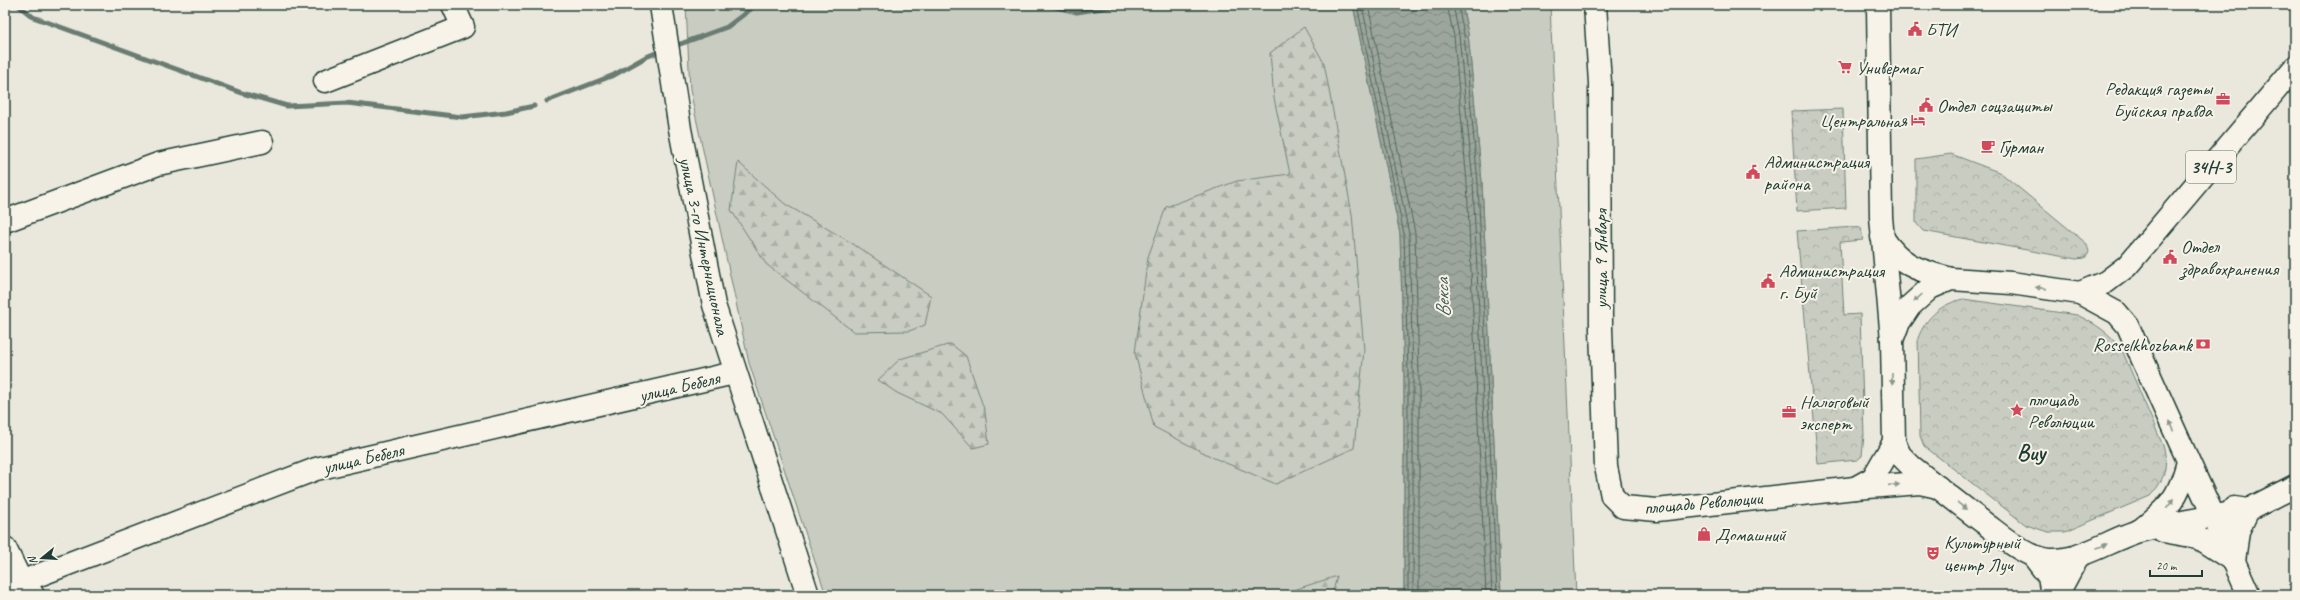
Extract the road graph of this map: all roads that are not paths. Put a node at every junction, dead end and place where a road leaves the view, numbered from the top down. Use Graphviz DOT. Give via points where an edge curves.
graph roads {
  1 [pos="453,5"];
  2 [pos="1595,5"];
  3 [pos="1878,5"];
  4 [pos="661,6"];
  5 [pos="2295,67"];
  6 [pos="325,81"];
  7 [pos="262,142"];
  8 [pos="5,221"];
  9 [pos="1882,238"];
  10 [pos="2127,266"];
  11 [pos="1951,279"];
  12 [pos="2080,293"];
  13 [pos="2128,326"];
  14 [pos="1892,340"];
  15 [pos="734,373"];
  16 [pos="1894,442"];
  17 [pos="2188,462"];
  18 [pos="2295,486"];
  19 [pos="1938,487"];
  20 [pos="1855,488"];
  21 [pos="1623,507"];
  22 [pos="2248,510"];
  23 [pos="2213,517"];
  24 [pos="2142,530"];
  25 [pos="5,548"];
  26 [pos="2078,556"];
  27 [pos="2034,557"];
  28 [pos="2234,562"];
  29 [pos="20,588"];
  30 [pos="808,595"];
  31 [pos="2052,595"];
  32 [pos="2057,595"];
  33 [pos="2249,595"];
  1 -- 6 [label="street" via="463,27"];
  2 -- 21 [label="street, улица 9 Января" via="1600,83 1601,329 1606,467 1612,496"];
  3 -- 9 [label="street"];
  4 -- 15 [label="street, улица 3-го Интернационала" via="673,87 714,305"];
  5 -- 10 [label="street, 34Н-3"];
  7 -- 8 [label="street" via="158,164"];
  9 -- 11 [label="street" via="1893,254 1906,263"];
  9 -- 14 [label="street"];
  10 -- 12 [label="street" via="2106,282"];
  10 -- 13 [label="street" via="2120,278 2117,292"];
  12 -- 11 [label="street, площадь Революции, one-way"];
  11 -- 14 [label="street, площадь Революции, one-way" via="1930,288 1910,306 1898,324"];
  12 -- 13 [label="street, площадь Революции" via="2112,310"];
  17 -- 13 [label="street, площадь Революции, one-way"];
  14 -- 16 [label="street, площадь Революции, one-way"];
  15 -- 29 [label="street, улица Бебеля" via="316,469"];
  15 -- 30 [label="street, улица 3-го Интернационала"];
  16 -- 19 [label="street, площадь Революции" via="1900,455"];
  16 -- 20 [label="street, площадь Революции" via="1873,478"];
  17 -- 22 [label="street" via="2212,496 2231,508"];
  17 -- 23 [label="street, площадь Революции"];
  24 -- 17 [label="street, площадь Революции, one-way" via="2168,508 2181,487"];
  18 -- 22 [label="street, площадь Революции"];
  20 -- 19 [label="street, площадь Революции, one-way" via="1920,483"];
  19 -- 27 [label="street, площадь Революции, one-way" via="2003,538"];
  20 -- 21 [label="street, площадь Революции" via="1657,510"];
  22 -- 23 [label="street, площадь Революции"];
  22 -- 28 [label="street" via="2238,531"];
  23 -- 24 [label="street, площадь Революции"];
  23 -- 28 [label="street, площадь Революции"];
  26 -- 24 [label="street, площадь Революции, one-way"];
  24 -- 28 [label="street, площадь Революции" via="2172,531 2197,538"];
  25 -- 29 [label="street"];
  26 -- 27 [label="street, площадь Революции" via="2058,560"];
  26 -- 32 [label="street"];
  27 -- 31 [label="street, площадь Революции" via="2049,577"];
  28 -- 33 [label="street, площадь Революции"];
}
